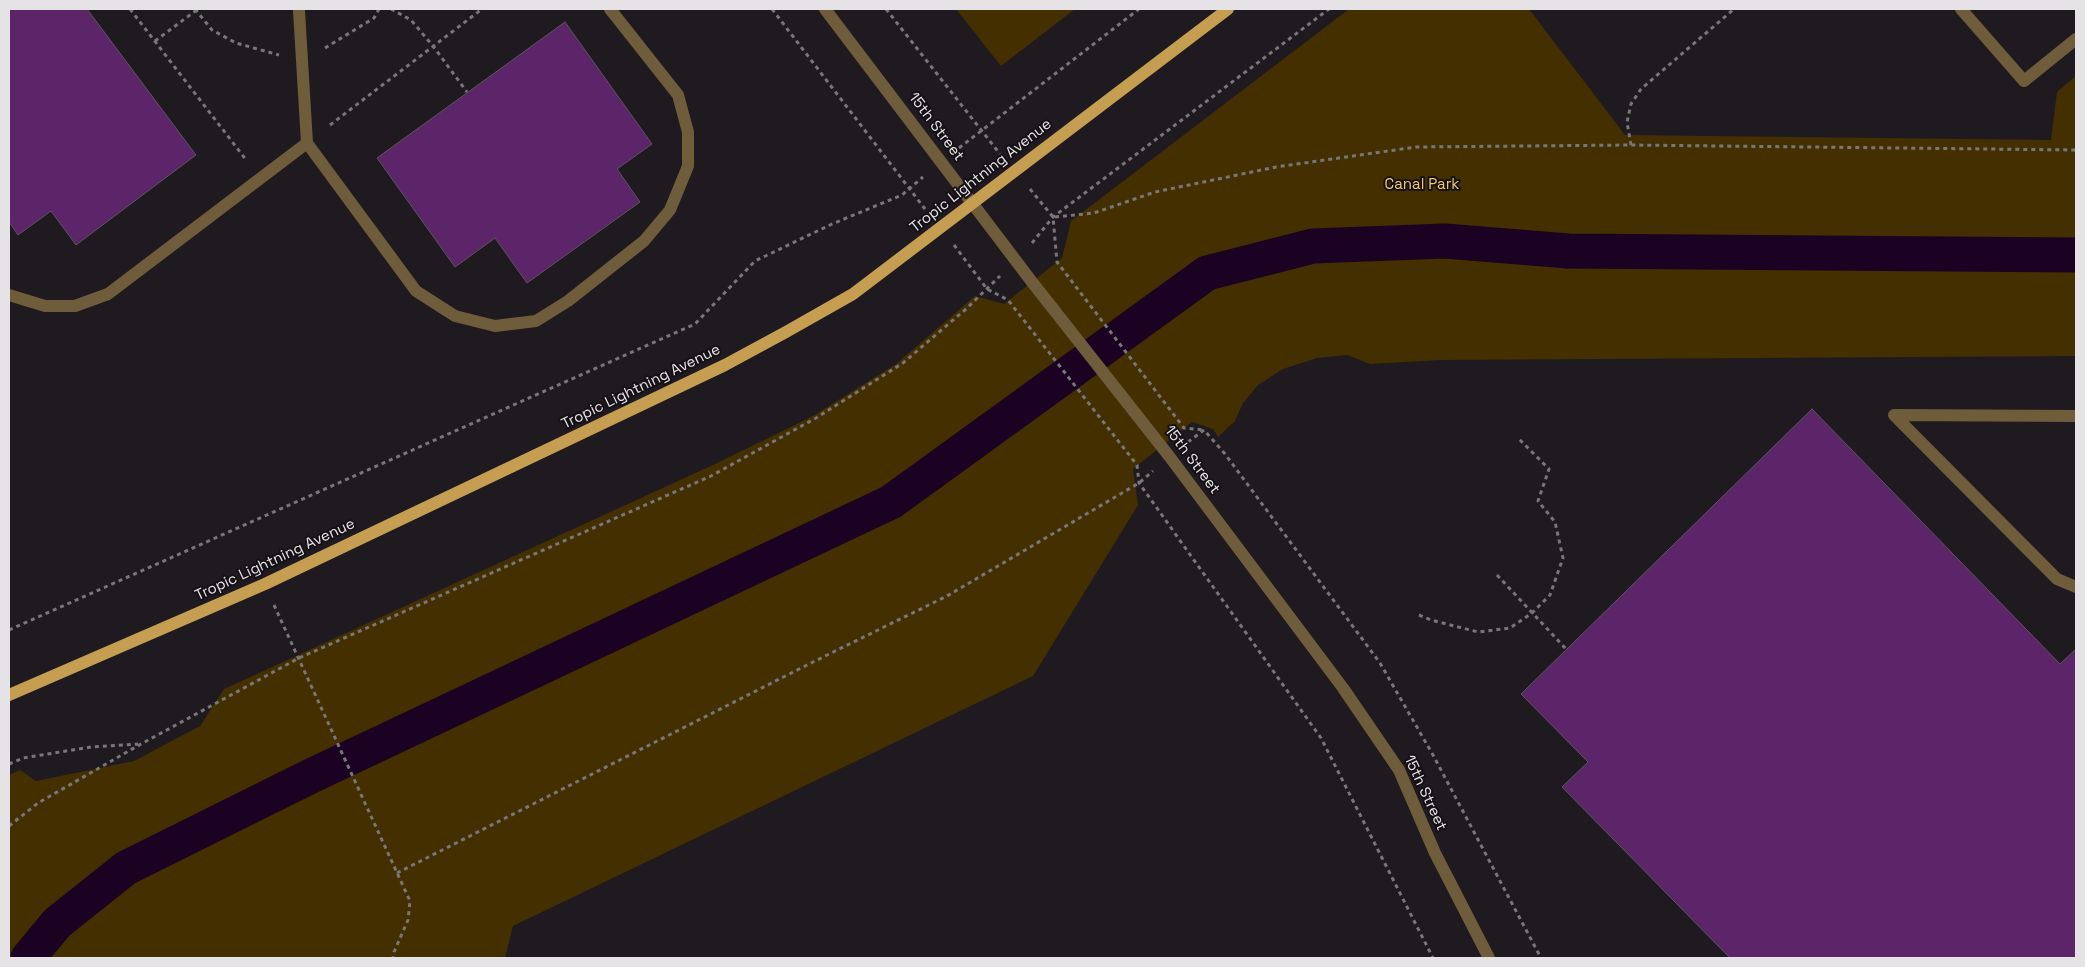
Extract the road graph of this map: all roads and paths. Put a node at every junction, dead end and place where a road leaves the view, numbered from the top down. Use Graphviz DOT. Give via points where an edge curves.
graph roads {
  1 [pos="130,9"];
  2 [pos="198,9"];
  3 [pos="391,9"];
  4 [pos="482,9"];
  5 [pos="610,9"];
  6 [pos="772,9"];
  7 [pos="825,9"];
  8 [pos="886,9"];
  9 [pos="1139,9"];
  10 [pos="1228,9"];
  11 [pos="1329,9"];
  12 [pos="1734,9"];
  13 [pos="1962,9"];
  14 [pos="299,11"];
  15 [pos="2076,39"];
  16 [pos="155,42"];
  17 [pos="433,46"];
  18 [pos="468,92"];
  19 [pos="980,131"];
  20 [pos="307,142"];
  21 [pos="1632,145"];
  22 [pos="2076,150"];
  23 [pos="942,162"];
  24 [pos="1014,170"];
  25 [pos="260,178"];
  26 [pos="909,189"];
  27 [pos="973,204"];
  28 [pos="1053,217"];
  29 [pos="941,228"];
  30 [pos="1016,261"];
  31 [pos="987,289"];
  32 [pos="9,295"];
  33 [pos="2076,416"];
  34 [pos="1204,430"];
  35 [pos="1519,440"];
  36 [pos="1165,451"];
  37 [pos="1139,483"];
  38 [pos="1497,574"];
  39 [pos="265,584"];
  40 [pos="2076,586"];
  41 [pos="1532,613"];
  42 [pos="1419,615"];
  43 [pos="9,630"];
  44 [pos="1566,650"];
  45 [pos="299,658"];
  46 [pos="9,695"];
  47 [pos="141,744"];
  48 [pos="9,764"];
  49 [pos="9,826"];
  50 [pos="397,873"];
  51 [pos="393,958"];
  52 [pos="1433,958"];
  53 [pos="1489,958"];
  54 [pos="1541,958"];
  1 -- 16 [label="path"];
  2 -- 16 [label="path"];
  3 -- 17 [label="path" via="411,20"];
  4 -- 17 [label="path"];
  5 -- 20 [label="street" via="678,95 688,132 688,166 670,210 644,240 568,301 536,321 495,326 454,316 416,291"];
  6 -- 26 [label="path"];
  7 -- 23 [label="street, 15th Street"];
  8 -- 19 [label="path"];
  9 -- 19 [label="path"];
  10 -- 24 [label="main road, Tropic Lightning Avenue"];
  11 -- 28 [label="path"];
  12 -- 21 [label="path" via="1641,89 1627,122"];
  13 -- 15 [label="street" via="2024,81"];
  14 -- 20 [label="street"];
  16 -- 25 [label="path"];
  17 -- 18 [label="path"];
  17 -- 20 [label="path"];
  19 -- 23 [label="path"];
  19 -- 24 [label="path"];
  20 -- 25 [label="street"];
  21 -- 22 [label="path"];
  21 -- 28 [label="path" via="1416,147 1276,166 1155,192 1094,213"];
  23 -- 26 [label="path"];
  23 -- 27 [label="street, 15th Street"];
  24 -- 27 [label="main road, Tropic Lightning Avenue"];
  24 -- 28 [label="path"];
  25 -- 32 [label="street" via="108,294 75,306 45,306"];
  26 -- 29 [label="path"];
  26 -- 43 [label="path" via="755,261 695,324"];
  27 -- 29 [label="main road, Tropic Lightning Avenue"];
  27 -- 30 [label="street, 15th Street"];
  28 -- 30 [label="path"];
  28 -- 34 [label="path" via="1057,262 1184,428"];
  29 -- 31 [label="path"];
  29 -- 39 [label="main road, Tropic Lightning Avenue" via="853,294 725,365"];
  30 -- 31 [label="path"];
  30 -- 36 [label="street, 15th Street"];
  31 -- 37 [label="path" via="1008,300 1137,465"];
  31 -- 45 [label="path" via="904,364 816,418 711,476"];
  33 -- 40 [label="street" via="1894,415 2057,579"];
  34 -- 36 [label="path"];
  34 -- 54 [label="path" via="1380,663"];
  35 -- 41 [label="path" via="1549,470 1538,501 1555,522 1563,558 1550,595"];
  36 -- 37 [label="path"];
  36 -- 53 [label="street, 15th Street" via="1343,688 1399,770 1435,853"];
  37 -- 50 [label="path" via="947,596"];
  37 -- 52 [label="path" via="1321,738"];
  38 -- 41 [label="path"];
  39 -- 45 [label="path"];
  39 -- 46 [label="main road, Tropic Lightning Avenue"];
  41 -- 42 [label="path" via="1510,628 1478,632"];
  41 -- 44 [label="path"];
  45 -- 47 [label="path"];
  45 -- 50 [label="path"];
  47 -- 48 [label="path" via="91,747 22,758"];
  47 -- 49 [label="path" via="38,803"];
  50 -- 51 [label="path" via="410,901 408,920"];
}
